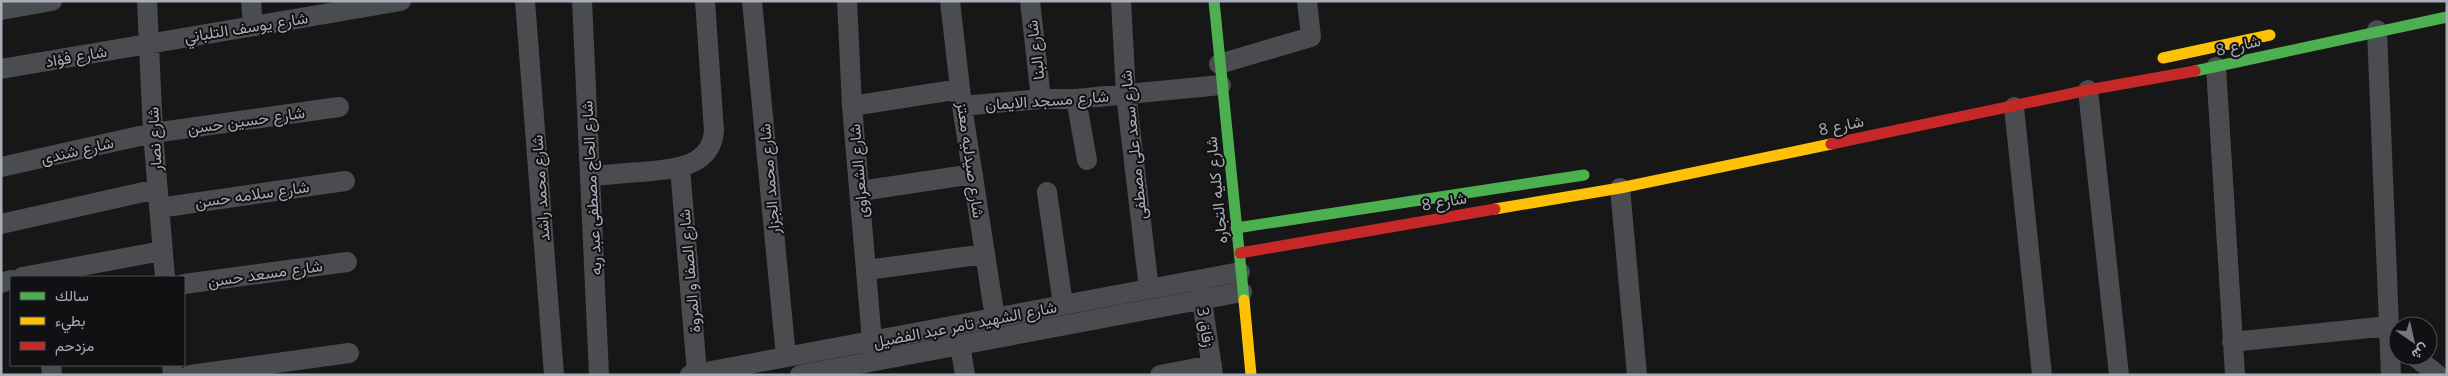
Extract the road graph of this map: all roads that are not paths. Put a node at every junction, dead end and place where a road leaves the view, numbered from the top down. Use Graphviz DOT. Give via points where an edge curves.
graph roads {
  1 [pos="52,1"];
  2 [pos="147,1"];
  3 [pos="251,1"];
  4 [pos="401,1"];
  5 [pos="525,1"];
  6 [pos="582,1"];
  7 [pos="705,1"];
  8 [pos="752,1"];
  9 [pos="950,1"];
  10 [pos="1030,1"];
  11 [pos="1121,1"];
  12 [pos="1214,1"];
  13 [pos="1307,1"];
  14 [pos="852,2"];
  15 [pos="1,10"];
  16 [pos="2447,17"];
  17 [pos="252,26"];
  18 [pos="2377,30"];
  19 [pos="2278,34"];
  20 [pos="150,43"];
  21 [pos="1219,64"];
  22 [pos="2216,67"];
  23 [pos="1,69"];
  24 [pos="2164,76"];
  25 [pos="1221,85"];
  26 [pos="2088,90"];
  27 [pos="1126,94"];
  28 [pos="961,97"];
  29 [pos="1041,99"];
  30 [pos="1076,99"];
  31 [pos="852,106"];
  32 [pos="339,107"];
  33 [pos="2014,107"];
  34 [pos="153,133"];
  35 [pos="1087,160"];
  36 [pos="1,167"];
  37 [pos="680,168"];
  38 [pos="1597,173"];
  39 [pos="973,174"];
  40 [pos="590,176"];
  41 [pos="345,181"];
  42 [pos="1620,188"];
  43 [pos="861,191"];
  44 [pos="1047,192"];
  45 [pos="158,198"];
  46 [pos="1,224"];
  47 [pos="1236,228"];
  48 [pos="162,251"];
  49 [pos="985,254"];
  50 [pos="347,262"];
  51 [pos="867,270"];
  52 [pos="1241,272"];
  53 [pos="34,276"];
  54 [pos="165,276"];
  55 [pos="1200,280"];
  56 [pos="185,284"];
  57 [pos="1149,289"];
  58 [pos="1202,300"];
  59 [pos="1063,306"];
  60 [pos="2392,316"];
  61 [pos="994,318"];
  62 [pos="2388,332"];
  63 [pos="872,341"];
  64 [pos="2232,342"];
  65 [pos="960,345"];
  66 [pos="349,353"];
  67 [pos="786,357"];
  68 [pos="2427,366"];
  69 [pos="875,368"];
  70 [pos="1213,370"];
  71 [pos="694,374"];
  72 [pos="190,375"];
  73 [pos="554,375"];
  74 [pos="599,375"];
  75 [pos="800,375"];
  76 [pos="965,375"];
  77 [pos="1160,375"];
  78 [pos="1251,375"];
  79 [pos="1637,375"];
  80 [pos="2042,375"];
  81 [pos="2119,375"];
  82 [pos="2235,375"];
  83 [pos="2438,375"];
  1 -- 15 [label="street"];
  2 -- 20 [label="street, شارع نصار"];
  3 -- 17 [label="street"];
  4 -- 17 [label="street, شارع يوسف التلباني"];
  5 -- 73 [label="street, شارع محمد راشد"];
  6 -- 40 [label="street, شارع الحاج مصطفى عبد ربه"];
  7 -- 37 [label="street" via="713,141 698,160"];
  8 -- 67 [label="street, شارع محمد الجزار"];
  9 -- 28 [label="street, شارع صيدليه معتز"];
  10 -- 29 [label="street, شارع البنا"];
  11 -- 27 [label="street, شارع سعد على مصطفى"];
  12 -- 21 [label="street, شارع كليه التجاره"];
  13 -- 21 [label="street" via="1311,37"];
  14 -- 31 [label="street, شارع الشعراوى"];
  16 -- 18 [label="street, شارع 8"];
  17 -- 20 [label="street, شارع يوسف التلباني"];
  18 -- 22 [label="street, شارع 8"];
  18 -- 60 [label="street"];
  19 -- 24 [label="street, شارع 8" via="2157,59"];
  20 -- 23 [label="street, شارع فؤاد"];
  20 -- 34 [label="street, شارع نصار"];
  21 -- 25 [label="street, شارع كليه التجاره"];
  22 -- 24 [label="street, شارع 8"];
  22 -- 64 [label="street"];
  24 -- 26 [label="street, شارع 8"];
  25 -- 27 [label="street, شارع مسجد الايمان"];
  25 -- 47 [label="street, شارع كليه التجاره"];
  26 -- 33 [label="street, شارع 8"];
  26 -- 81 [label="street"];
  27 -- 30 [label="street, شارع مسجد الايمان"];
  27 -- 57 [label="street, شارع سعد على مصطفى"];
  28 -- 29 [label="street, شارع مسجد الايمان"];
  28 -- 31 [label="street, شارع مسجد الايمان"];
  28 -- 39 [label="street, شارع صيدليه معتز"];
  29 -- 30 [label="street, شارع مسجد الايمان"];
  30 -- 35 [label="street"];
  31 -- 43 [label="street, شارع الشعراوى"];
  32 -- 34 [label="street, شارع حسين حسن"];
  33 -- 42 [label="street, شارع 8" via="1705,165"];
  33 -- 80 [label="street"];
  34 -- 36 [label="street, شارع شندى"];
  34 -- 45 [label="street, شارع نصار"];
  37 -- 40 [label="street"];
  37 -- 71 [label="street, شارع الصفا و المروة"];
  38 -- 47 [label="street, شارع 8"];
  39 -- 43 [label="street"];
  39 -- 49 [label="street, شارع صيدليه معتز"];
  40 -- 74 [label="street, شارع الحاج مصطفى عبد ربه"];
  41 -- 45 [label="street, شارع سلامه حسن"];
  42 -- 52 [label="street, شارع 8"];
  42 -- 79 [label="street"];
  43 -- 51 [label="street, شارع الشعراوى"];
  44 -- 59 [label="street"];
  45 -- 46 [label="street, شارع سلامه حسن"];
  45 -- 48 [label="street, شارع نصار"];
  47 -- 52 [label="street, شارع كليه التجاره"];
  48 -- 53 [label="street"];
  48 -- 54 [label="street, شارع نصار"];
  49 -- 51 [label="street"];
  49 -- 61 [label="street, شارع صيدليه معتز"];
  50 -- 56 [label="street, شارع مسعد حسن"];
  51 -- 63 [label="street, شارع الشعراوى"];
  52 -- 55 [label="street, شارع الشهيد تامر عبد الفضيل"];
  52 -- 58 [label="street, شارع الشهيد تامر عبد الفضيل"];
  52 -- 78 [label="street, شارع كليه التجاره"];
  55 -- 57 [label="street, شارع الشهيد تامر عبد الفضيل"];
  55 -- 58 [label="street, زقاق 3"];
  57 -- 59 [label="street, شارع الشهيد تامر عبد الفضيل"];
  58 -- 65 [label="street, شارع الشهيد تامر عبد الفضيل"];
  58 -- 70 [label="street, زقاق 3"];
  59 -- 61 [label="street, شارع الشهيد تامر عبد الفضيل"];
  61 -- 63 [label="street, شارع الشهيد تامر عبد الفضيل"];
  62 -- 64 [label="street"];
  63 -- 67 [label="street, شارع الشهيد تامر عبد الفضيل"];
  63 -- 69 [label="street, شارع الشعراوى"];
  64 -- 82 [label="street"];
  65 -- 69 [label="street, شارع الشهيد تامر عبد الفضيل"];
  65 -- 76 [label="street"];
  66 -- 72 [label="street"];
  67 -- 71 [label="street, شارع الشهيد تامر عبد الفضيل"];
  68 -- 83 [label="street"];
  69 -- 75 [label="street, شارع الشهيد تامر عبد الفضيل"];
  70 -- 77 [label="street"];
}
